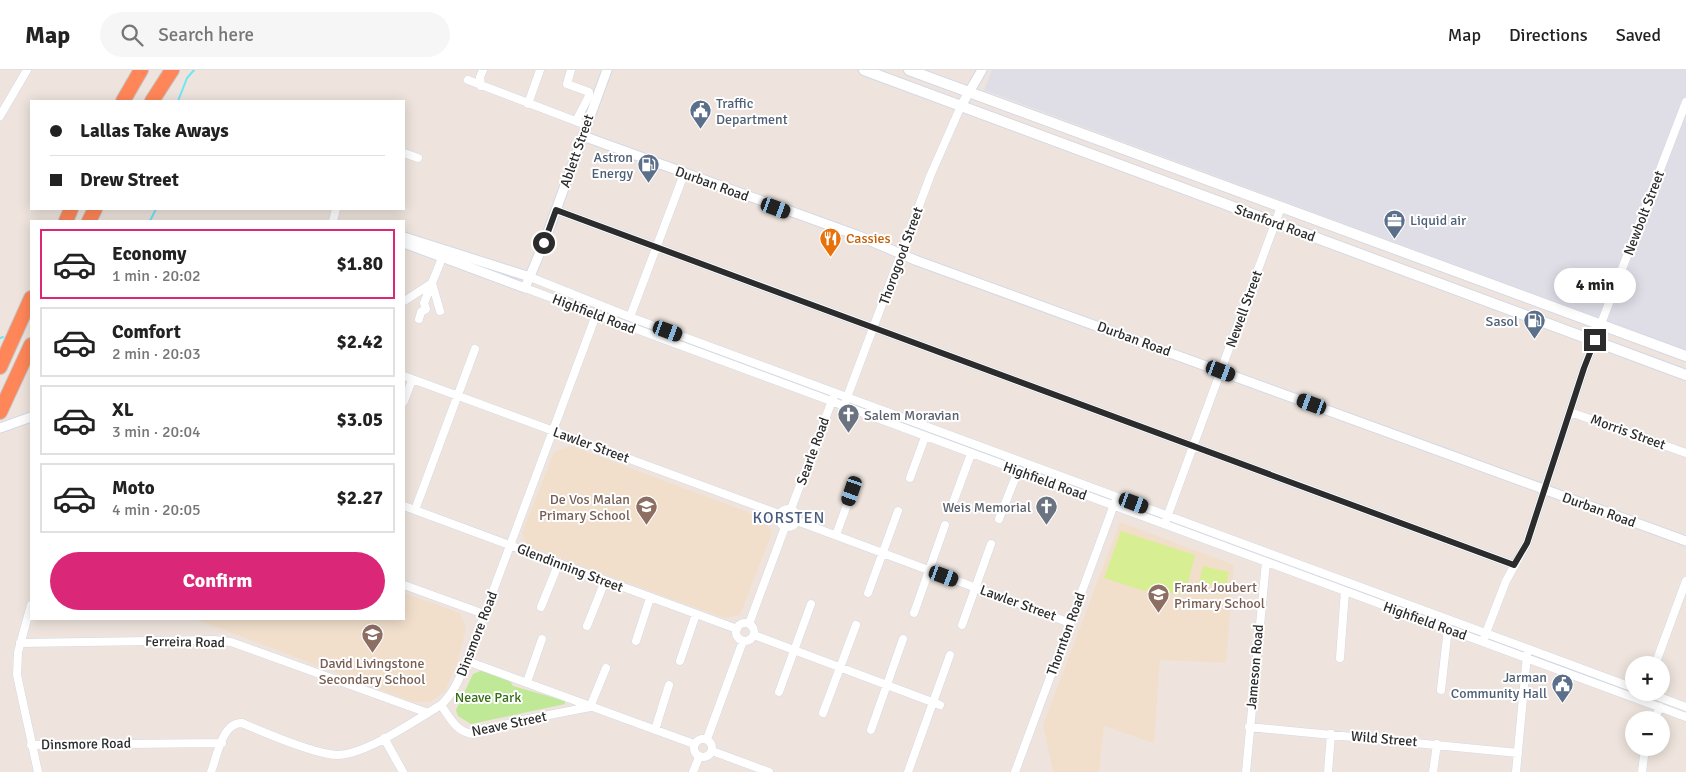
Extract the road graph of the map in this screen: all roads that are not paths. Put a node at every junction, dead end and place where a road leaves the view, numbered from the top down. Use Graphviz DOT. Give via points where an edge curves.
graph roads {
  1 [pos="26,70"];
  2 [pos="137,70"];
  3 [pos="142,70"];
  4 [pos="163,70"];
  5 [pos="172,70"];
  6 [pos="483,70"];
  7 [pos="540,70"];
  8 [pos="571,70"];
  9 [pos="607,70"];
  10 [pos="864,70"];
  11 [pos="909,70"];
  12 [pos="982,70"];
  13 [pos="468,80"];
  14 [pos="481,86"];
  15 [pos="970,92"];
  16 [pos="122,100"];
  17 [pos="123,100"];
  18 [pos="147,100"];
  19 [pos="153,100"];
  20 [pos="1686,102"];
  21 [pos="528,104"];
  22 [pos="961,106"];
  23 [pos="0,116"];
  24 [pos="576,121"];
  25 [pos="586,125"];
  26 [pos="583,136"];
  27 [pos="405,153"];
  28 [pos="418,158"];
  29 [pos="684,174"];
  30 [pos="1281,207"];
  31 [pos="556,210"];
  32 [pos="1275,223"];
  33 [pos="405,237"];
  34 [pos="405,244"];
  35 [pos="657,248"];
  36 [pos="901,254"];
  37 [pos="442,258"];
  38 [pos="530,278"];
  39 [pos="432,283"];
  40 [pos="525,288"];
  41 [pos="30,300"];
  42 [pos="406,300"];
  43 [pos="440,311"];
  44 [pos="596,315"];
  45 [pos="420,316"];
  46 [pos="630,317"];
  47 [pos="1602,325"];
  48 [pos="874,328"];
  49 [pos="1595,340"];
  50 [pos="30,347"];
  51 [pos="475,349"];
  52 [pos="1686,356"];
  53 [pos="0,367"];
  54 [pos="1221,371"];
  55 [pos="1686,375"];
  56 [pos="405,376"];
  57 [pos="798,379"];
  58 [pos="412,380"];
  59 [pos="795,389"];
  60 [pos="836,393"];
  61 [pos="458,396"];
  62 [pos="847,398"];
  63 [pos="405,399"];
  64 [pos="830,402"];
  65 [pos="843,407"];
  66 [pos="0,411"];
  67 [pos="1570,412"];
  68 [pos="30,417"];
  69 [pos="0,428"];
  70 [pos="552,431"];
  71 [pos="925,437"];
  72 [pos="1194,447"];
  73 [pos="1686,453"];
  74 [pos="971,454"];
  75 [pos="1018,471"];
  76 [pos="910,478"];
  77 [pos="1544,490"];
  78 [pos="852,491"];
  79 [pos="1117,497"];
  80 [pos="954,500"];
  81 [pos="405,506"];
  82 [pos="1114,506"];
  83 [pos="791,509"];
  84 [pos="415,510"];
  85 [pos="898,511"];
  86 [pos="779,514"];
  87 [pos="1168,515"];
  88 [pos="999,519"];
  89 [pos="797,521"];
  90 [pos="1164,524"];
  91 [pos="945,525"];
  92 [pos="785,527"];
  93 [pos="836,536"];
  94 [pos="1686,542"];
  95 [pos="991,544"];
  96 [pos="510,546"];
  97 [pos="882,552"];
  98 [pos="1266,562"];
  99 [pos="558,564"];
  100 [pos="1514,565"];
  101 [pos="928,570"];
  102 [pos="1686,581"];
  103 [pos="605,582"];
  104 [pos="405,585"];
  105 [pos="975,587"];
  106 [pos="1345,591"];
  107 [pos="868,592"];
  108 [pos="650,598"];
  109 [pos="811,604"];
  110 [pos="541,607"];
  111 [pos="30,608"];
  112 [pos="914,613"];
  113 [pos="484,614"];
  114 [pos="696,614"];
  115 [pos="1070,623"];
  116 [pos="749,624"];
  117 [pos="856,625"];
  118 [pos="962,625"];
  119 [pos="587,626"];
  120 [pos="1448,628"];
  121 [pos="737,630"];
  122 [pos="1485,633"];
  123 [pos="754,635"];
  124 [pos="542,639"];
  125 [pos="636,640"];
  126 [pos="903,640"];
  127 [pos="743,641"];
  128 [pos="1482,642"];
  129 [pos="20,643"];
  130 [pos="1528,649"];
  131 [pos="794,650"];
  132 [pos="950,655"];
  133 [pos="1657,656"];
  134 [pos="1340,658"];
  135 [pos="1527,659"];
  136 [pos="467,661"];
  137 [pos="680,661"];
  138 [pos="606,668"];
  139 [pos="841,668"];
  140 [pos="527,682"];
  141 [pos="669,685"];
  142 [pos="886,685"];
  143 [pos="1625,685"];
  144 [pos="1441,690"];
  145 [pos="779,692"];
  146 [pos="1670,701"];
  147 [pos="937,703"];
  148 [pos="441,705"];
  149 [pos="590,706"];
  150 [pos="1660,707"];
  151 [pos="1686,707"];
  152 [pos="1658,711"];
  153 [pos="428,713"];
  154 [pos="823,713"];
  155 [pos="1686,717"];
  156 [pos="1249,727"];
  157 [pos="654,730"];
  158 [pos="871,730"];
  159 [pos="1331,734"];
  160 [pos="384,738"];
  161 [pos="707,739"];
  162 [pos="222,743"];
  163 [pos="694,744"];
  164 [pos="1437,744"];
  165 [pos="31,745"];
  166 [pos="712,751"];
  167 [pos="1518,752"];
  168 [pos="1644,756"];
  169 [pos="699,757"];
  170 [pos="38,772"];
  171 [pos="211,772"];
  172 [pos="403,772"];
  173 [pos="693,772"];
  174 [pos="769,772"];
  175 [pos="908,772"];
  176 [pos="1015,772"];
  177 [pos="1246,772"];
  178 [pos="1328,772"];
  179 [pos="1433,772"];
  180 [pos="1516,772"];
  181 [pos="1642,772"];
  1 -- 23 [label="street"];
  2 -- 16 [label="highway"];
  3 -- 17 [label="highway"];
  4 -- 18 [label="highway"];
  5 -- 19 [label="highway"];
  6 -- 14 [label="street"];
  7 -- 21 [label="street"];
  8 -- 24 [label="street" via="567,84 588,92 589,96"];
  9 -- 25 [label="street, Ablett Street"];
  10 -- 22 [label="main road, Stanford Road"];
  11 -- 15 [label="main road, Stanford Road"];
  12 -- 15 [label="street"];
  13 -- 14 [label="street"];
  14 -- 21 [label="street"];
  15 -- 22 [label="street"];
  15 -- 30 [label="main road, Stanford Road"];
  20 -- 47 [label="street, Newbolt Street"];
  21 -- 24 [label="street"];
  22 -- 32 [label="main road, Stanford Road"];
  22 -- 36 [label="street, Thorogood Street"];
  24 -- 25 [label="street"];
  25 -- 26 [label="street, Ablett Street"];
  26 -- 29 [label="street, Durban Road"];
  26 -- 31 [label="street, Ablett Street"];
  27 -- 28 [label="street"];
  29 -- 35 [label="street"];
  29 -- 36 [label="street, Durban Road"];
  30 -- 32 [label="street, Newell Street"];
  30 -- 47 [label="main road, Stanford Road"];
  31 -- 35 [label="street"];
  31 -- 38 [label="street, Ablett Street"];
  32 -- 49 [label="main road, Stanford Road"];
  32 -- 54 [label="street, Newell Street"];
  33 -- 38 [label="street, Highfield Road"];
  34 -- 37 [label="street, Highfield Road"];
  35 -- 46 [label="street"];
  35 -- 48 [label="street"];
  36 -- 48 [label="street, Thorogood Street"];
  36 -- 54 [label="street, Durban Road"];
  37 -- 39 [label="street"];
  37 -- 40 [label="street, Highfield Road"];
  38 -- 40 [label="street, Ablett Street"];
  38 -- 46 [label="street, Highfield Road"];
  39 -- 42 [label="street"];
  39 -- 43 [label="street"];
  39 -- 45 [label="street" via="419,307"];
  40 -- 44 [label="street, Highfield Road"];
  41 -- 53 [label="highway"];
  44 -- 59 [label="street, Highfield Road"];
  44 -- 70 [label="street, Dinsmore Road"];
  46 -- 57 [label="street, Highfield Road"];
  47 -- 49 [label="street, Newbolt Street"];
  47 -- 52 [label="main road, Stanford Road"];
  48 -- 62 [label="street, Thorogood Street"];
  48 -- 72 [label="street"];
  49 -- 55 [label="main road, Stanford Road"];
  49 -- 67 [label="street, Newbolt Street"];
  50 -- 66 [label="highway"];
  51 -- 61 [label="street"];
  54 -- 72 [label="street, Newell Street"];
  54 -- 77 [label="street, Durban Road"];
  56 -- 58 [label="street, Lawler Street"];
  57 -- 59 [label="street"];
  57 -- 60 [label="street, Highfield Road"];
  58 -- 61 [label="street, Lawler Street"];
  58 -- 63 [label="street"];
  59 -- 64 [label="street, Highfield Road"];
  60 -- 62 [label="street, Highfield Road"];
  60 -- 64 [label="street, Searle Road"];
  61 -- 70 [label="street, Lawler Street"];
  61 -- 84 [label="street"];
  62 -- 65 [label="street, Thorogood Street"];
  62 -- 79 [label="street, Highfield Road"];
  64 -- 65 [label="street, Highfield Road"];
  64 -- 83 [label="street, Searle Road"];
  65 -- 71 [label="street, Highfield Road"];
  67 -- 73 [label="street, Morris Street"];
  67 -- 77 [label="street, Newbolt Street"];
  68 -- 69 [label="street"];
  70 -- 86 [label="street, Lawler Street"];
  70 -- 96 [label="street, Dinsmore Road"];
  71 -- 74 [label="street, Highfield Road"];
  71 -- 76 [label="street"];
  72 -- 87 [label="street, Newell Street"];
  72 -- 100 [label="street"];
  74 -- 75 [label="street, Highfield Road"];
  74 -- 80 [label="street"];
  75 -- 82 [label="street, Highfield Road"];
  75 -- 88 [label="street"];
  77 -- 94 [label="street, Durban Road"];
  77 -- 100 [label="street, Newbolt Street" via="1527,543"];
  78 -- 93 [label="street"];
  79 -- 82 [label="street, Thornton Road"];
  79 -- 87 [label="street, Highfield Road"];
  81 -- 84 [label="street, Glendinning Street"];
  82 -- 90 [label="street, Highfield Road"];
  82 -- 115 [label="street, Thornton Road"];
  83 -- 86 [label="street" via="784,509"];
  83 -- 89 [label="street"];
  84 -- 96 [label="street, Glendinning Street"];
  85 -- 97 [label="street"];
  86 -- 92 [label="street" via="779,522"];
  87 -- 90 [label="street, Newell Street"];
  87 -- 122 [label="street, Highfield Road"];
  89 -- 92 [label="street"];
  89 -- 93 [label="street, Lawler Street"];
  90 -- 98 [label="street, Highfield Road"];
  91 -- 101 [label="street"];
  92 -- 116 [label="street"];
  93 -- 97 [label="street, Lawler Street"];
  95 -- 105 [label="street"];
  96 -- 99 [label="street, Glendinning Street"];
  96 -- 113 [label="street, Dinsmore Road"];
  97 -- 101 [label="street, Lawler Street"];
  97 -- 107 [label="street"];
  98 -- 106 [label="street, Highfield Road"];
  98 -- 156 [label="street, Jameson Road"];
  99 -- 103 [label="street, Glendinning Street"];
  99 -- 110 [label="street"];
  100 -- 122 [label="street, Newbolt Street"];
  101 -- 105 [label="street, Lawler Street"];
  101 -- 112 [label="street"];
  102 -- 133 [label="street"];
  103 -- 108 [label="street, Glendinning Street"];
  103 -- 119 [label="street"];
  104 -- 113 [label="street"];
  105 -- 115 [label="street, Lawler Street"];
  105 -- 118 [label="street"];
  106 -- 120 [label="street, Highfield Road"];
  106 -- 134 [label="street"];
  108 -- 114 [label="street, Glendinning Street"];
  108 -- 125 [label="street"];
  109 -- 131 [label="street"];
  111 -- 129 [label="street"];
  113 -- 136 [label="street, Dinsmore Road"];
  114 -- 121 [label="street, Glendinning Street"];
  114 -- 137 [label="street"];
  115 -- 176 [label="street, Thornton Road"];
  116 -- 121 [label="street" via="742,624"];
  116 -- 123 [label="street"];
  117 -- 139 [label="street"];
  120 -- 128 [label="street, Highfield Road"];
  120 -- 144 [label="street"];
  121 -- 127 [label="street" via="737,636"];
  122 -- 128 [label="street, Newbolt Street"];
  122 -- 130 [label="street, Highfield Road"];
  123 -- 127 [label="street"];
  123 -- 131 [label="street"];
  124 -- 140 [label="street"];
  126 -- 142 [label="street"];
  127 -- 161 [label="street"];
  128 -- 135 [label="street, Highfield Road"];
  129 -- 153 [label="street, Ferreira Road" via="231,642"];
  129 -- 165 [label="street" via="17,680"];
  130 -- 135 [label="street"];
  130 -- 143 [label="street, Highfield Road"];
  131 -- 139 [label="street"];
  131 -- 145 [label="street"];
  132 -- 147 [label="street"];
  135 -- 150 [label="street, Highfield Road"];
  135 -- 167 [label="street"];
  136 -- 140 [label="street, Neave Street"];
  136 -- 148 [label="street, Dinsmore Road" via="456,686"];
  138 -- 149 [label="street"];
  139 -- 142 [label="street"];
  139 -- 154 [label="street"];
  140 -- 149 [label="street, Neave Street"];
  141 -- 157 [label="street"];
  142 -- 147 [label="street"];
  142 -- 158 [label="street"];
  146 -- 151 [label="street"];
  147 -- 175 [label="street"];
  148 -- 149 [label="street, Neave Street" via="458,728 474,734"];
  148 -- 153 [label="street, Dinsmore Road"];
  149 -- 157 [label="street, Neave Street"];
  150 -- 152 [label="street"];
  150 -- 155 [label="street, Highfield Road"];
  153 -- 160 [label="street, Dinsmore Road"];
  156 -- 159 [label="street, Wild Street"];
  156 -- 177 [label="street, Jameson Road"];
  157 -- 163 [label="street, Neave Street"];
  159 -- 164 [label="street, Wild Street"];
  159 -- 178 [label="street"];
  160 -- 162 [label="street, Dinsmore Road" via="359,751 335,755 239,723 228,727"];
  160 -- 172 [label="street"];
  161 -- 163 [label="street"];
  161 -- 166 [label="street" via="712,744"];
  162 -- 165 [label="street, Dinsmore Road"];
  162 -- 171 [label="street"];
  163 -- 169 [label="street" via="694,753"];
  164 -- 167 [label="street, Wild Street"];
  164 -- 179 [label="street"];
  165 -- 170 [label="street"];
  166 -- 169 [label="street" via="708,756"];
  166 -- 174 [label="street"];
  167 -- 180 [label="street"];
  168 -- 181 [label="street"];
  169 -- 173 [label="street"];
}
